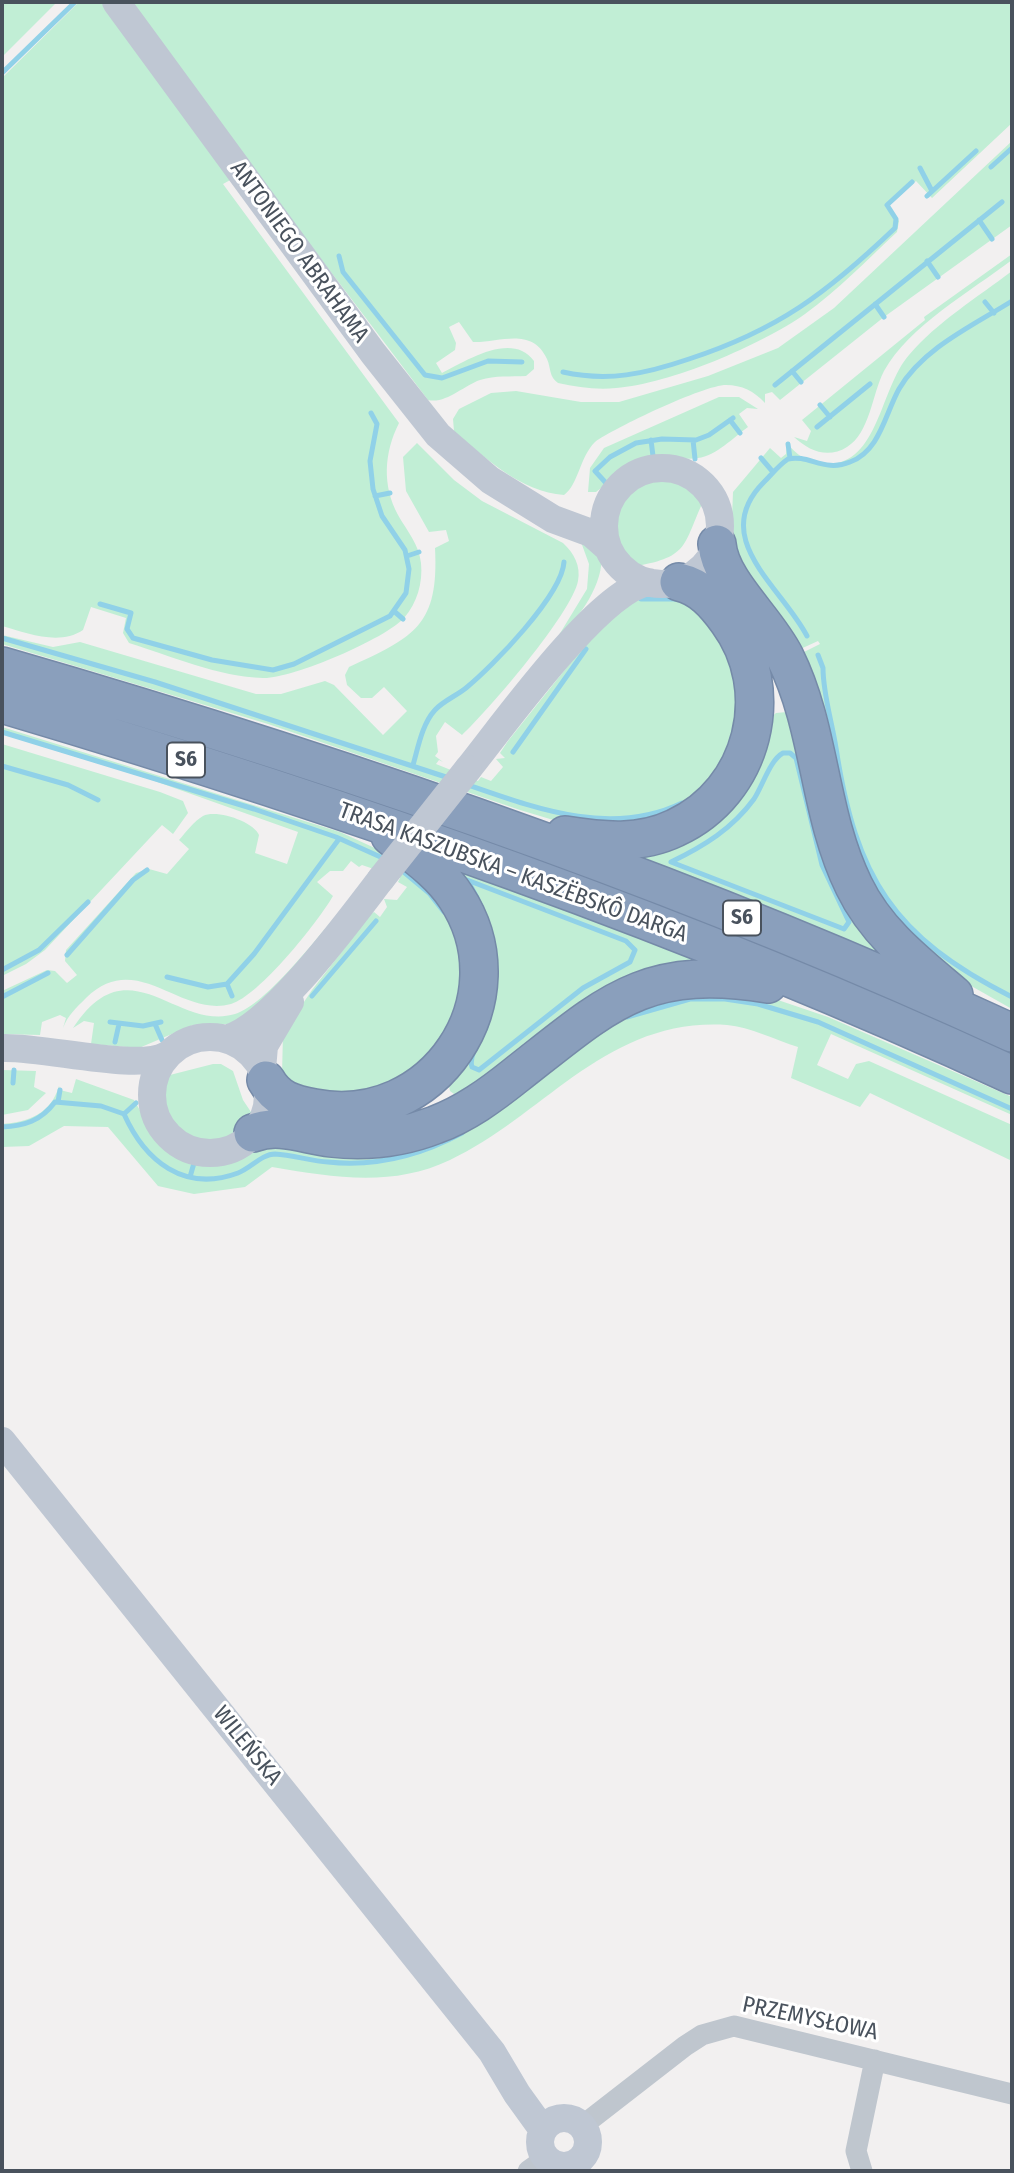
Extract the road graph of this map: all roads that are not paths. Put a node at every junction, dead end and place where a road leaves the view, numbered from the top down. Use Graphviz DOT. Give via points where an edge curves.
graph roads {
  1 [pos="116,2"];
  2 [pos="499,486"];
  3 [pos="612,496"];
  4 [pos="717,544"];
  5 [pos="609,551"];
  6 [pos="664,582"];
  7 [pos="567,645"];
  8 [pos="2,666"];
  9 [pos="2,704"];
  10 [pos="370,820"];
  11 [pos="495,825"];
  12 [pos="303,978"];
  13 [pos="828,995"];
  14 [pos="998,1027"];
  15 [pos="226,1039"];
  16 [pos="2,1048"];
  17 [pos="68,1054"];
  18 [pos="167,1055"];
  19 [pos="264,1074"];
  20 [pos="1012,1074"];
  21 [pos="153,1106"];
  22 [pos="253,1133"];
  23 [pos="2,1441"];
  24 [pos="875,2060"];
  25 [pos="1012,2094"];
  26 [pos="565,2152"];
  27 [pos="862,2171"];
  1 -- 2 [label="main road, ANTONIEGO ABRAHAMA" via="408,400 451,447"];
  2 -- 3 [label="main road, ANTONIEGO ABRAHAMA" via="583,507"];
  2 -- 5 [label="main road, ANTONIEGO ABRAHAMA" via="552,519 591,533"];
  3 -- 4 [label="main road" via="624,482 645,470 681,470 701,483 715,503 720,526"];
  3 -- 5 [label="main road" via="603,524"];
  4 -- 6 [label="main road" via="701,569"];
  4 -- 14 [label="highway" via="724,571 760,616 799,690 838,845 854,886 900,949"];
  5 -- 6 [label="main road" via="632,576"];
  5 -- 7 [label="main road" via="609,571"];
  6 -- 7 [label="main road" via="627,589"];
  6 -- 11 [label="highway" via="700,590 720,610 736,631 754,678 754,729 748,753 731,782 696,817 650,837 602,841"];
  7 -- 12 [label="main road, bridge"];
  8 -- 11 [label="highway, TRASA KASZUBSKA – KASZËBSKÔ DARGA / S6" via="279,750"];
  9 -- 10 [label="highway, TRASA KASZUBSKA – KASZËBSKÔ DARGA / S6"];
  10 -- 13 [label="highway, TRASA KASZUBSKA – KASZËBSKÔ DARGA / S6" via="620,910"];
  10 -- 19 [label="highway" via="441,878 467,916 479,966 478,991 467,1027 449,1059 432,1077 403,1096 366,1109 300,1106 280,1097"];
  11 -- 14 [label="highway, TRASA KASZUBSKA – KASZËBSKÔ DARGA / S6" via="755,923"];
  12 -- 15 [label="main road" via="247,1030"];
  12 -- 19 [label="main road" via="264,1046"];
  13 -- 20 [label="highway, TRASA KASZUBSKA – KASZËBSKÔ DARGA / S6"];
  13 -- 22 [label="highway" via="714,977 668,982 623,997 596,1013 494,1092 436,1125 369,1140 275,1128"];
  15 -- 18 [label="main road" via="192,1039"];
  15 -- 19 [label="main road" via="246,1049"];
  16 -- 17 [label="main road"];
  17 -- 18 [label="main road" via="140,1063"];
  17 -- 21 [label="main road" via="135,1084"];
  18 -- 21 [label="main road" via="153,1082"];
  19 -- 22 [label="main road" via="267,1105"];
  21 -- 22 [label="main road" via="170,1138 191,1150 227,1150"];
  23 -- 26 [label="main road, WILEŃSKA" via="492,2052 516,2095"];
  24 -- 25 [label="street, PRZEMYSŁOWA"];
  24 -- 26 [label="street, PRZEMYSŁOWA" via="746,2027 718,2028 685,2046"];
  24 -- 27 [label="street" via="856,2151"];
}
